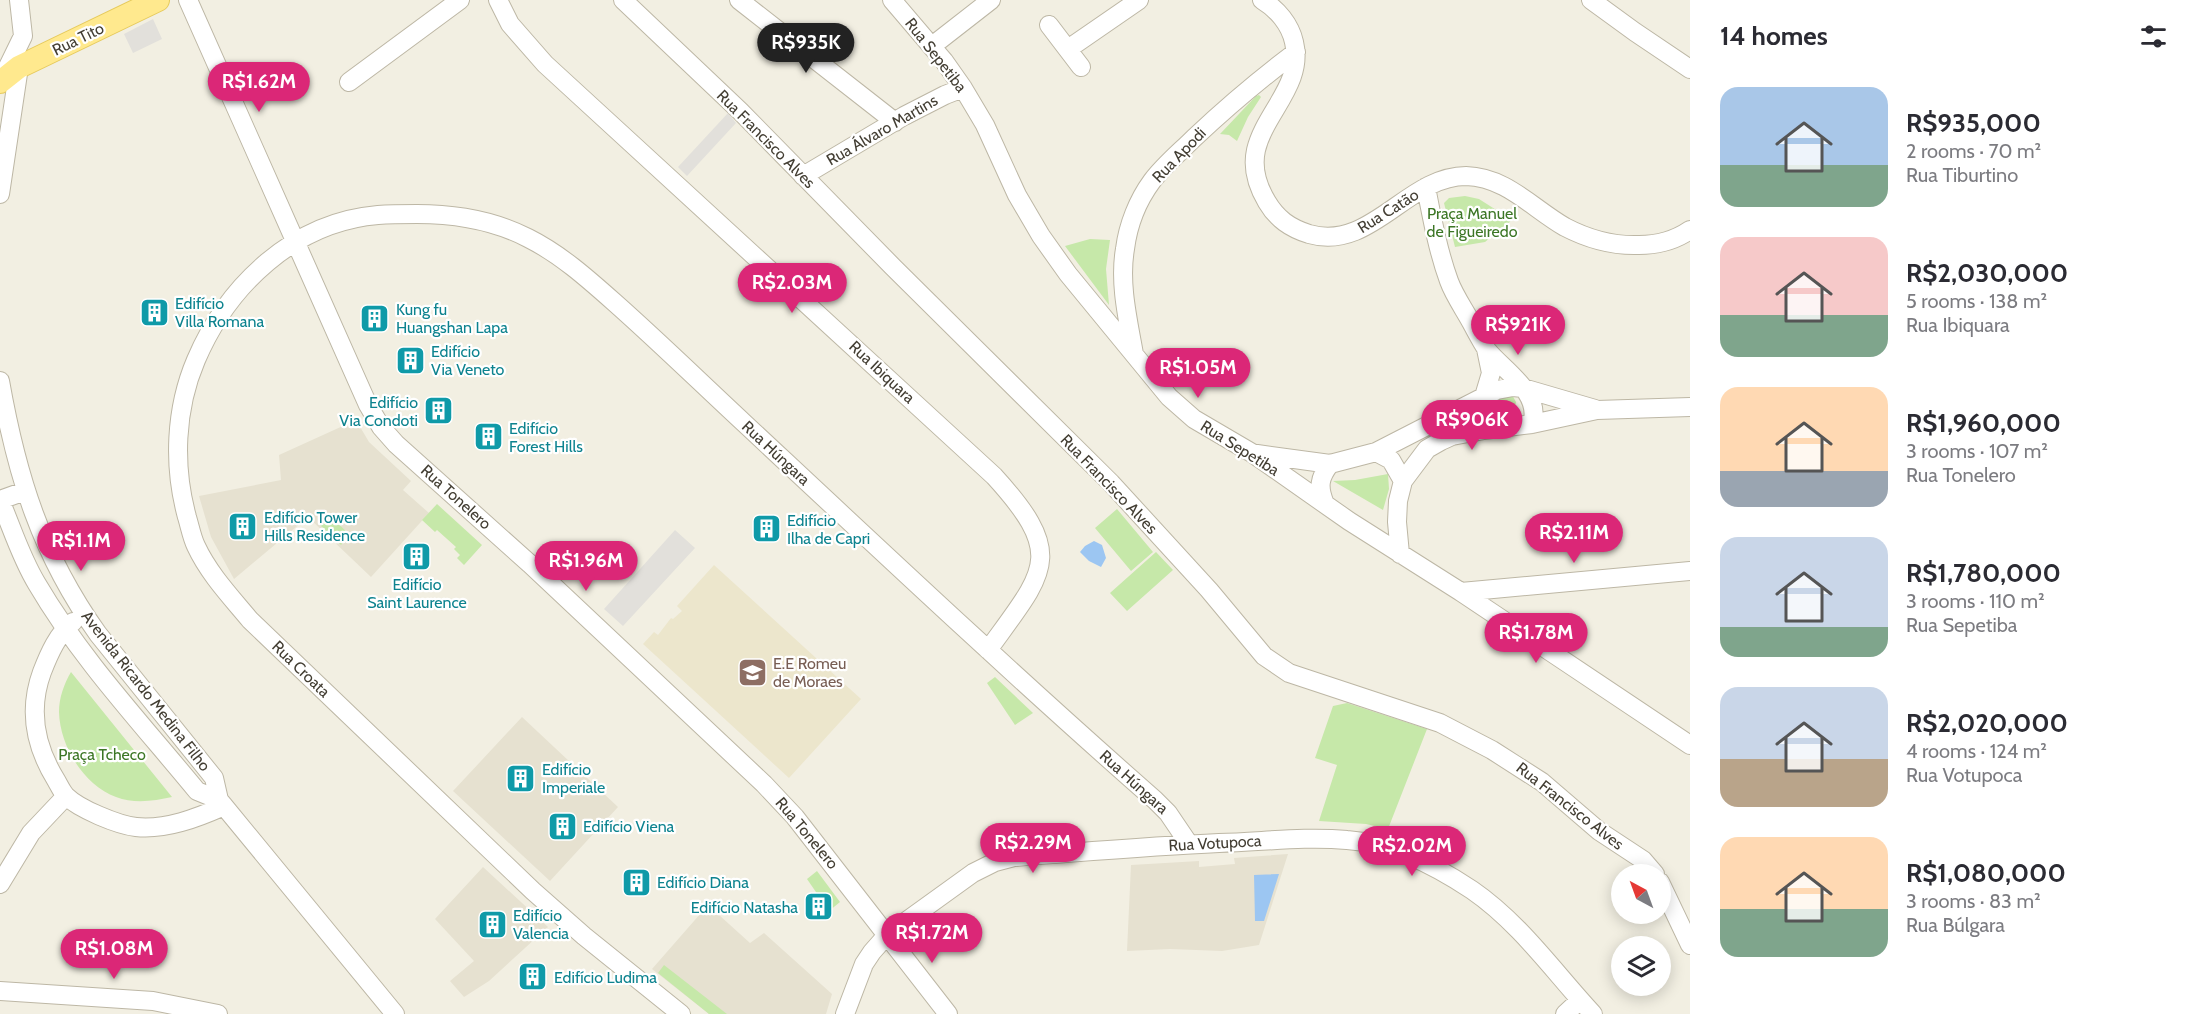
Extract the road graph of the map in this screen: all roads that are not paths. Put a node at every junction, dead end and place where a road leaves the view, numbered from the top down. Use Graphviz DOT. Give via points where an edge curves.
graph roads {
  1 [pos="19,0"];
  2 [pos="159,0"];
  3 [pos="188,0"];
  4 [pos="460,0"];
  5 [pos="498,0"];
  6 [pos="623,0"];
  7 [pos="739,0"];
  8 [pos="892,0"];
  9 [pos="991,0"];
  10 [pos="1139,0"];
  11 [pos="1262,0"];
  12 [pos="1591,0"];
  13 [pos="1049,24"];
  14 [pos="22,26"];
  15 [pos="932,46"];
  16 [pos="1068,49"];
  17 [pos="53,51"];
  18 [pos="1296,52"];
  19 [pos="19,67"];
  20 [pos="1081,67"];
  21 [pos="1690,69"];
  22 [pos="0,82"];
  23 [pos="349,82"];
  24 [pos="963,88"];
  25 [pos="895,122"];
  26 [pos="3,156"];
  27 [pos="803,176"];
  28 [pos="1426,187"];
  29 [pos="0,195"];
  30 [pos="1690,230"];
  31 [pos="296,240"];
  32 [pos="1124,294"];
  33 [pos="1101,315"];
  34 [pos="1129,323"];
  35 [pos="1123,342"];
  36 [pos="1486,349"];
  37 [pos="1134,356"];
  38 [pos="0,381"];
  39 [pos="1523,388"];
  40 [pos="1484,397"];
  41 [pos="1690,408"];
  42 [pos="1597,410"];
  43 [pos="1532,424"];
  44 [pos="1484,430"];
  45 [pos="1414,434"];
  46 [pos="5,436"];
  47 [pos="1427,449"];
  48 [pos="1376,452"];
  49 [pos="1252,453"];
  50 [pos="1330,464"];
  51 [pos="1403,481"];
  52 [pos="25,492"];
  53 [pos="0,500"];
  54 [pos="1325,504"];
  55 [pos="47,546"];
  56 [pos="1400,554"];
  57 [pos="24,559"];
  58 [pos="1690,571"];
  59 [pos="1461,592"];
  60 [pos="84,615"];
  61 [pos="65,628"];
  62 [pos="988,650"];
  63 [pos="1690,745"];
  64 [pos="66,796"];
  65 [pos="221,803"];
  66 [pos="1189,844"];
  67 [pos="1646,864"];
  68 [pos="0,884"];
  69 [pos="1671,905"];
  70 [pos="887,935"];
  71 [pos="1690,945"];
  72 [pos="1,993"];
  73 [pos="1580,1000"];
  74 [pos="218,1014"];
  75 [pos="395,1014"];
  76 [pos="681,1014"];
  77 [pos="845,1014"];
  78 [pos="948,1014"];
  79 [pos="1565,1014"];
  80 [pos="1593,1014"];
  1 -- 14 [label="street"];
  2 -- 17 [label="main road, Rua Tito"];
  3 -- 31 [label="street, Rua Tonelero"];
  4 -- 23 [label="street"];
  5 -- 62 [label="street, Rua Ibiquara" via="510,24 545,64 960,444 1018,502 1033,524 1041,548 1040,571 1030,592"];
  6 -- 27 [label="street, Rua Francisco Alves"];
  7 -- 25 [label="street"];
  8 -- 15 [label="street, Rua Sepetiba"];
  9 -- 15 [label="street"];
  10 -- 16 [label="street"];
  11 -- 18 [label="street" via="1284,20"];
  12 -- 21 [label="street"];
  13 -- 16 [label="street"];
  14 -- 17 [label="street" via="33,40"];
  14 -- 22 [label="street" via="22,41"];
  15 -- 24 [label="street, Rua Sepetiba"];
  16 -- 20 [label="street"];
  17 -- 19 [label="main road, Rua Tito"];
  18 -- 28 [label="street, Rua Catão" via="1295,69 1287,89 1255,152 1259,187 1275,214 1300,231 1335,237 1374,222"];
  18 -- 32 [label="street, Rua Apodi" via="1227,107 1153,180 1130,225 1124,249"];
  19 -- 22 [label="main road, Rua Tito"];
  19 -- 26 [label="street"];
  24 -- 25 [label="street, Rua Álvaro Martins"];
  24 -- 33 [label="street, Rua Sepetiba" via="1041,236"];
  25 -- 27 [label="street, Rua Álvaro Martins"];
  26 -- 29 [label="street"];
  27 -- 67 [label="street, Rua Francisco Alves" via="1111,483 1264,656 1289,673 1440,723 1492,750 1542,782 1599,831"];
  28 -- 30 [label="street, Rua Catão" via="1450,178 1484,178 1504,185 1565,226 1592,239 1622,246 1656,245"];
  28 -- 36 [label="street" via="1449,282"];
  31 -- 62 [label="street, Rua Húngara" via="331,225 388,214 447,214 489,222 528,238 576,269 647,331"];
  31 -- 70 [label="street, Rua Tonelero" via="381,427 764,784 795,817"];
  31 -- 76 [label="street, Rua Croata" via="253,273 233,295 216,320 183,392 178,445 180,492 195,545 216,579 250,620 533,891"];
  32 -- 33 [label="street"];
  32 -- 34 [label="street, Rua Apodi"];
  33 -- 35 [label="street, Rua Sepetiba"];
  34 -- 35 [label="street, Rua Apodi"];
  34 -- 37 [label="street, Rua Apodi"];
  35 -- 37 [label="street, Rua Sepetiba"];
  36 -- 39 [label="street"];
  36 -- 40 [label="street" via="1491,373"];
  37 -- 49 [label="street, Rua Sepetiba" via="1194,419"];
  38 -- 46 [label="street, Avenida Ricardo Medina Filho"];
  39 -- 40 [label="street" via="1506,388"];
  39 -- 42 [label="street"];
  39 -- 43 [label="street" via="1534,407"];
  40 -- 44 [label="street" via="1479,413"];
  40 -- 45 [label="street"];
  41 -- 42 [label="street"];
  42 -- 43 [label="street"];
  43 -- 44 [label="street"];
  44 -- 47 [label="street" via="1452,436"];
  45 -- 47 [label="street"];
  45 -- 48 [label="street"];
  46 -- 52 [label="street, Avenida Ricardo Medina Filho"];
  47 -- 51 [label="street"];
  48 -- 50 [label="street"];
  48 -- 51 [label="street" via="1391,460"];
  49 -- 50 [label="street"];
  49 -- 54 [label="street, Rua Sepetiba"];
  50 -- 54 [label="street" via="1320,481"];
  51 -- 56 [label="street" via="1397,522"];
  52 -- 53 [label="street"];
  52 -- 55 [label="street, Avenida Ricardo Medina Filho"];
  53 -- 57 [label="street, Avenida Ricardo Medina Filho"];
  54 -- 56 [label="street, Rua Sepetiba"];
  55 -- 57 [label="street"];
  55 -- 60 [label="street, Avenida Ricardo Medina Filho"];
  56 -- 59 [label="street, Rua Sepetiba"];
  57 -- 61 [label="street, Avenida Ricardo Medina Filho"];
  58 -- 59 [label="street"];
  59 -- 63 [label="street, Rua Sepetiba"];
  60 -- 61 [label="street"];
  60 -- 65 [label="street, Avenida Ricardo Medina Filho" via="214,778"];
  61 -- 64 [label="street" via="47,659 34,706 36,734 45,763"];
  61 -- 65 [label="street, Avenida Ricardo Medina Filho" via="197,791"];
  62 -- 66 [label="street, Rua Húngara" via="1155,800"];
  64 -- 65 [label="street" via="104,818 136,827 187,821"];
  64 -- 68 [label="street" via="31,834"];
  65 -- 75 [label="street, Avenida Ricardo Medina Filho"];
  66 -- 70 [label="street, Rua Votupoca" via="1014,857 995,862 973,873"];
  66 -- 73 [label="street, Rua Votupoca" via="1286,838 1348,840 1400,853 1431,866 1495,908"];
  69 -- 71 [label="street"];
  70 -- 77 [label="street, Rua Votupoca" via="864,964"];
  70 -- 78 [label="street, Rua Tonelero"];
  72 -- 74 [label="street" via="153,1001"];
  73 -- 79 [label="street"];
  73 -- 80 [label="street, Rua Votupoca"];
}
